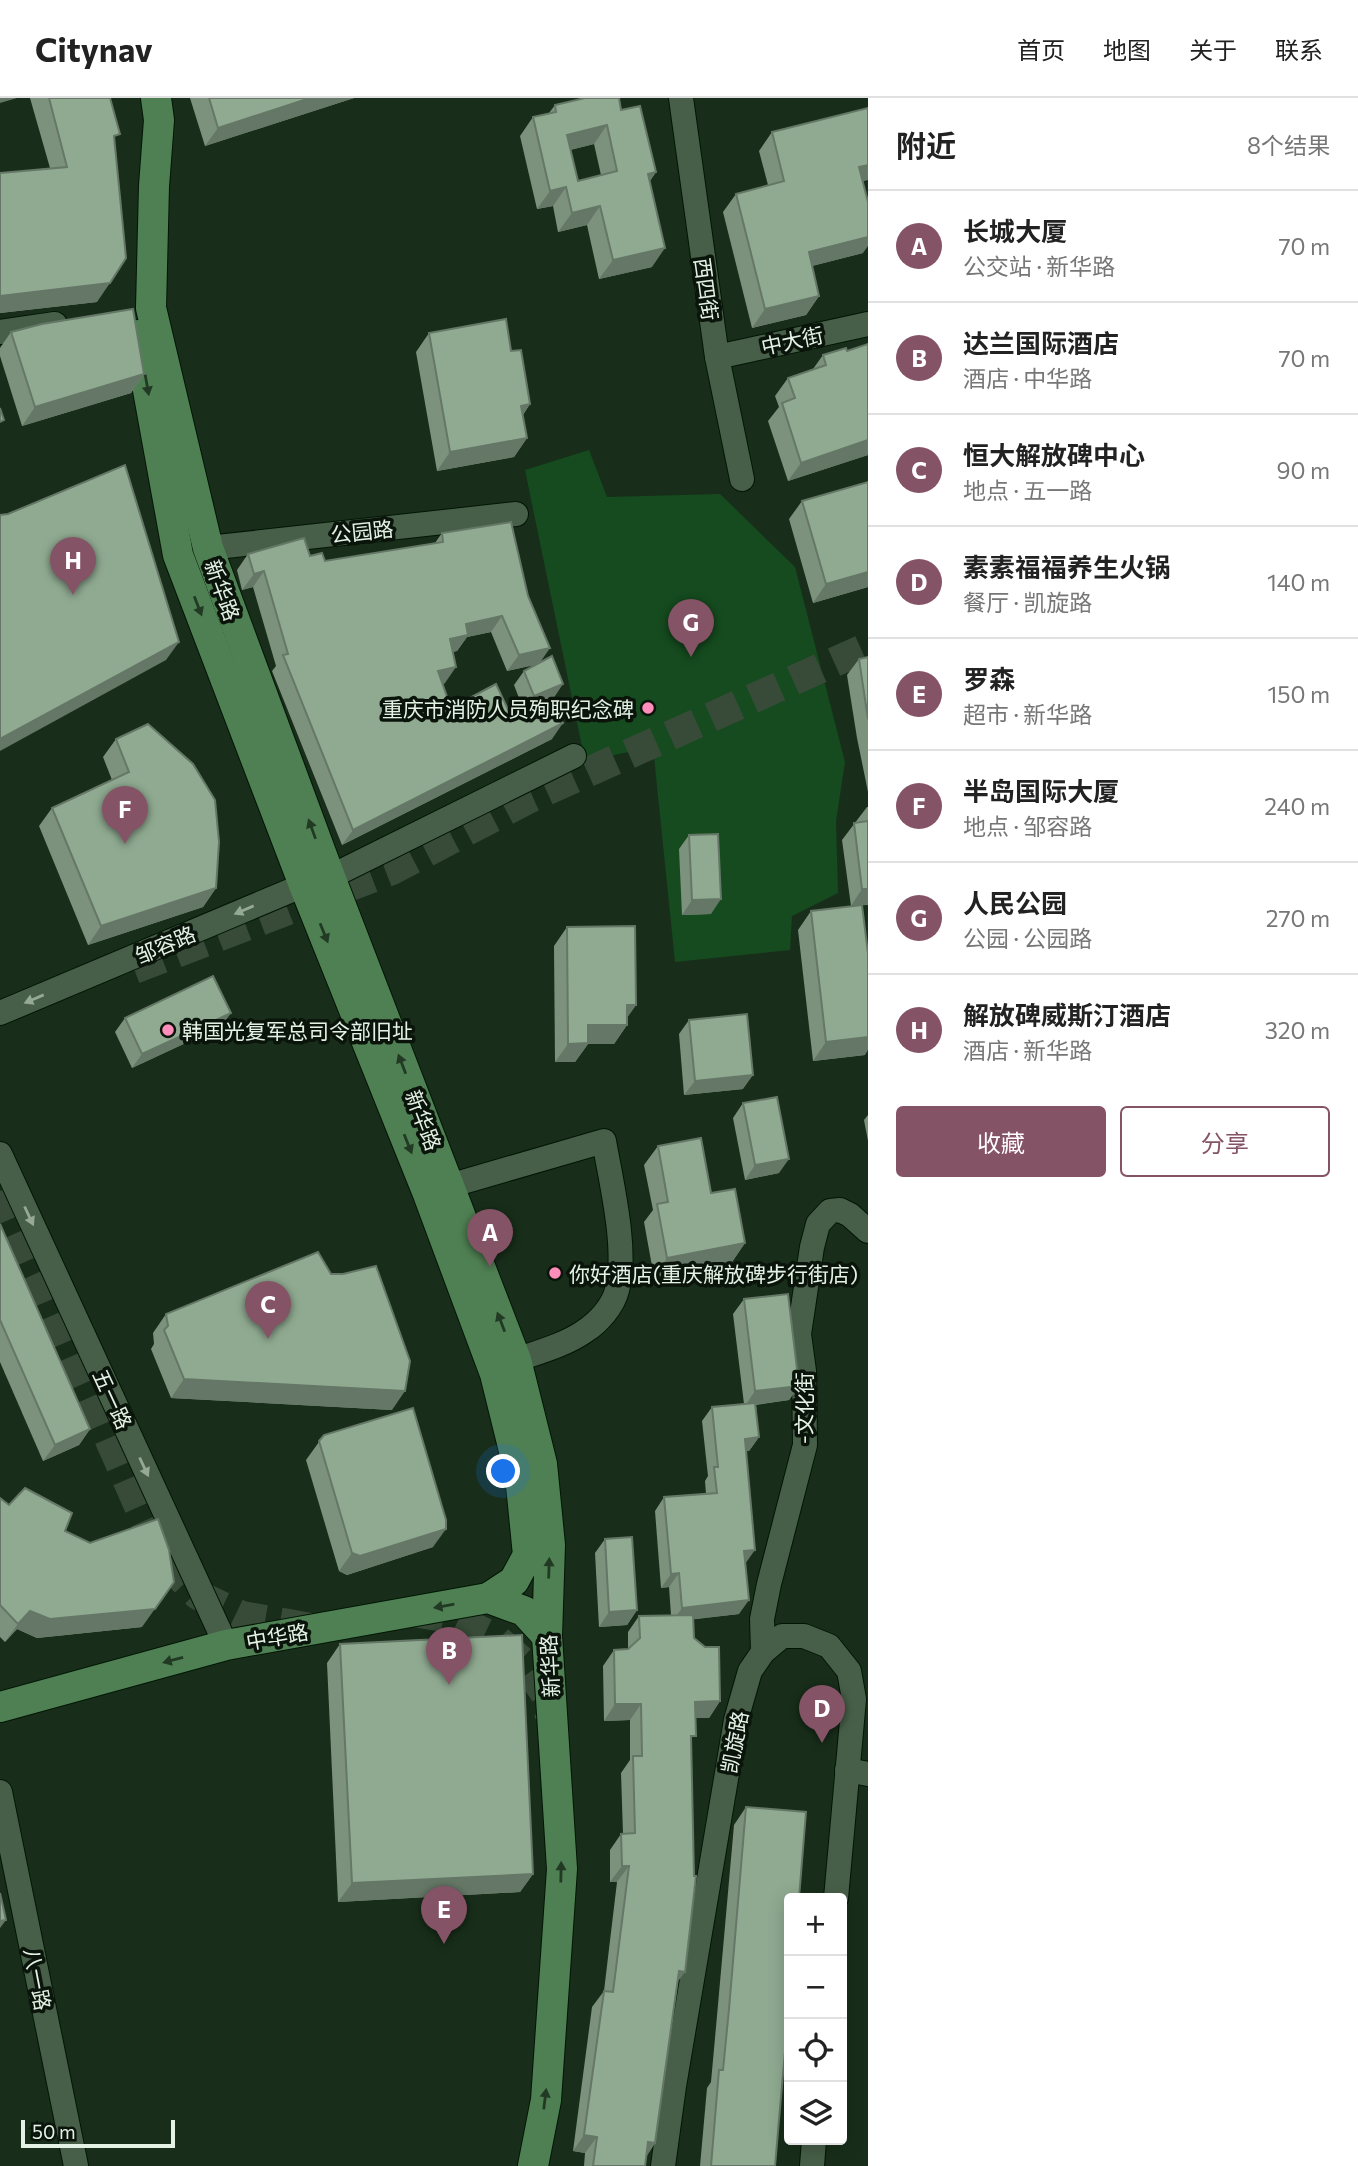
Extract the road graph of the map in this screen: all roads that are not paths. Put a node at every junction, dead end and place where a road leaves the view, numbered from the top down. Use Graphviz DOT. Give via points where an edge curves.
graph roads {
  1 [pos="138,98"];
  2 [pos="156,98"];
  3 [pos="681,98"];
  4 [pos="143,310"];
  5 [pos="80,320"];
  6 [pos="868,324"];
  7 [pos="0,332"];
  8 [pos="717,356"];
  9 [pos="742,478"];
  10 [pos="516,514"];
  11 [pos="208,548"];
  12 [pos="574,756"];
  13 [pos="317,881"];
  14 [pos="0,1013"];
  15 [pos="0,1154"];
  16 [pos="449,1186"];
  17 [pos="868,1231"];
  18 [pos="516,1360"];
  19 [pos="488,1598"];
  20 [pos="547,1636"];
  21 [pos="226,1645"];
  22 [pos="763,1652"];
  23 [pos="0,1707"];
  24 [pos="858,1772"];
  25 [pos="0,1792"];
  26 [pos="837,1893"];
  27 [pos="814,2145"];
  28 [pos="76,2166"];
  29 [pos="533,2166"];
  30 [pos="663,2166"];
  31 [pos="812,2166"];
  1 -- 4 [label="main road, 新华路" via="142,119 136,191"];
  2 -- 4 [label="main road, 新华路" via="159,120"];
  3 -- 8 [label="street, 西四街"];
  4 -- 11 [label="main road, 新华路"];
  4 -- 13 [label="main road, 新华路, one-way" via="178,555"];
  5 -- 7 [label="street"];
  6 -- 8 [label="street, 中大街"];
  8 -- 9 [label="street, 西四街"];
  10 -- 11 [label="street, 公园路"];
  13 -- 11 [label="main road, 新华路, one-way"];
  12 -- 13 [label="street"];
  13 -- 14 [label="street, 邹容路, one-way"];
  16 -- 13 [label="main road, 新华路, one-way"];
  13 -- 19 [label="main road, 新华路, one-way" via="495,1374 520,1475 528,1555 514,1581"];
  15 -- 21 [label="street, 五一路, one-way"];
  18 -- 16 [label="main road, 新华路, one-way"];
  16 -- 18 [label="street" via="604,1141 619,1241 617,1291 607,1311 586,1331"];
  17 -- 22 [label="street, -文化街" via="850,1215 830,1211 818,1224 812,1247 799,1334 805,1445 762,1619"];
  20 -- 18 [label="main road, 新华路, one-way" via="550,1545 542,1464"];
  19 -- 20 [label="main road" via="524,1611"];
  19 -- 21 [label="main road, 中华路, one-way"];
  29 -- 20 [label="main road, 新华路, one-way" via="545,2100 562,1869"];
  21 -- 23 [label="main road, 中华路, one-way"];
  22 -- 24 [label="street" via="782,1636 804,1636 829,1646 849,1671"];
  22 -- 30 [label="street, 凯旋路" via="751,1671 736,1720"];
  24 -- 26 [label="street"];
  25 -- 28 [label="street, 八一路"];
  27 -- 31 [label="street"];
}
